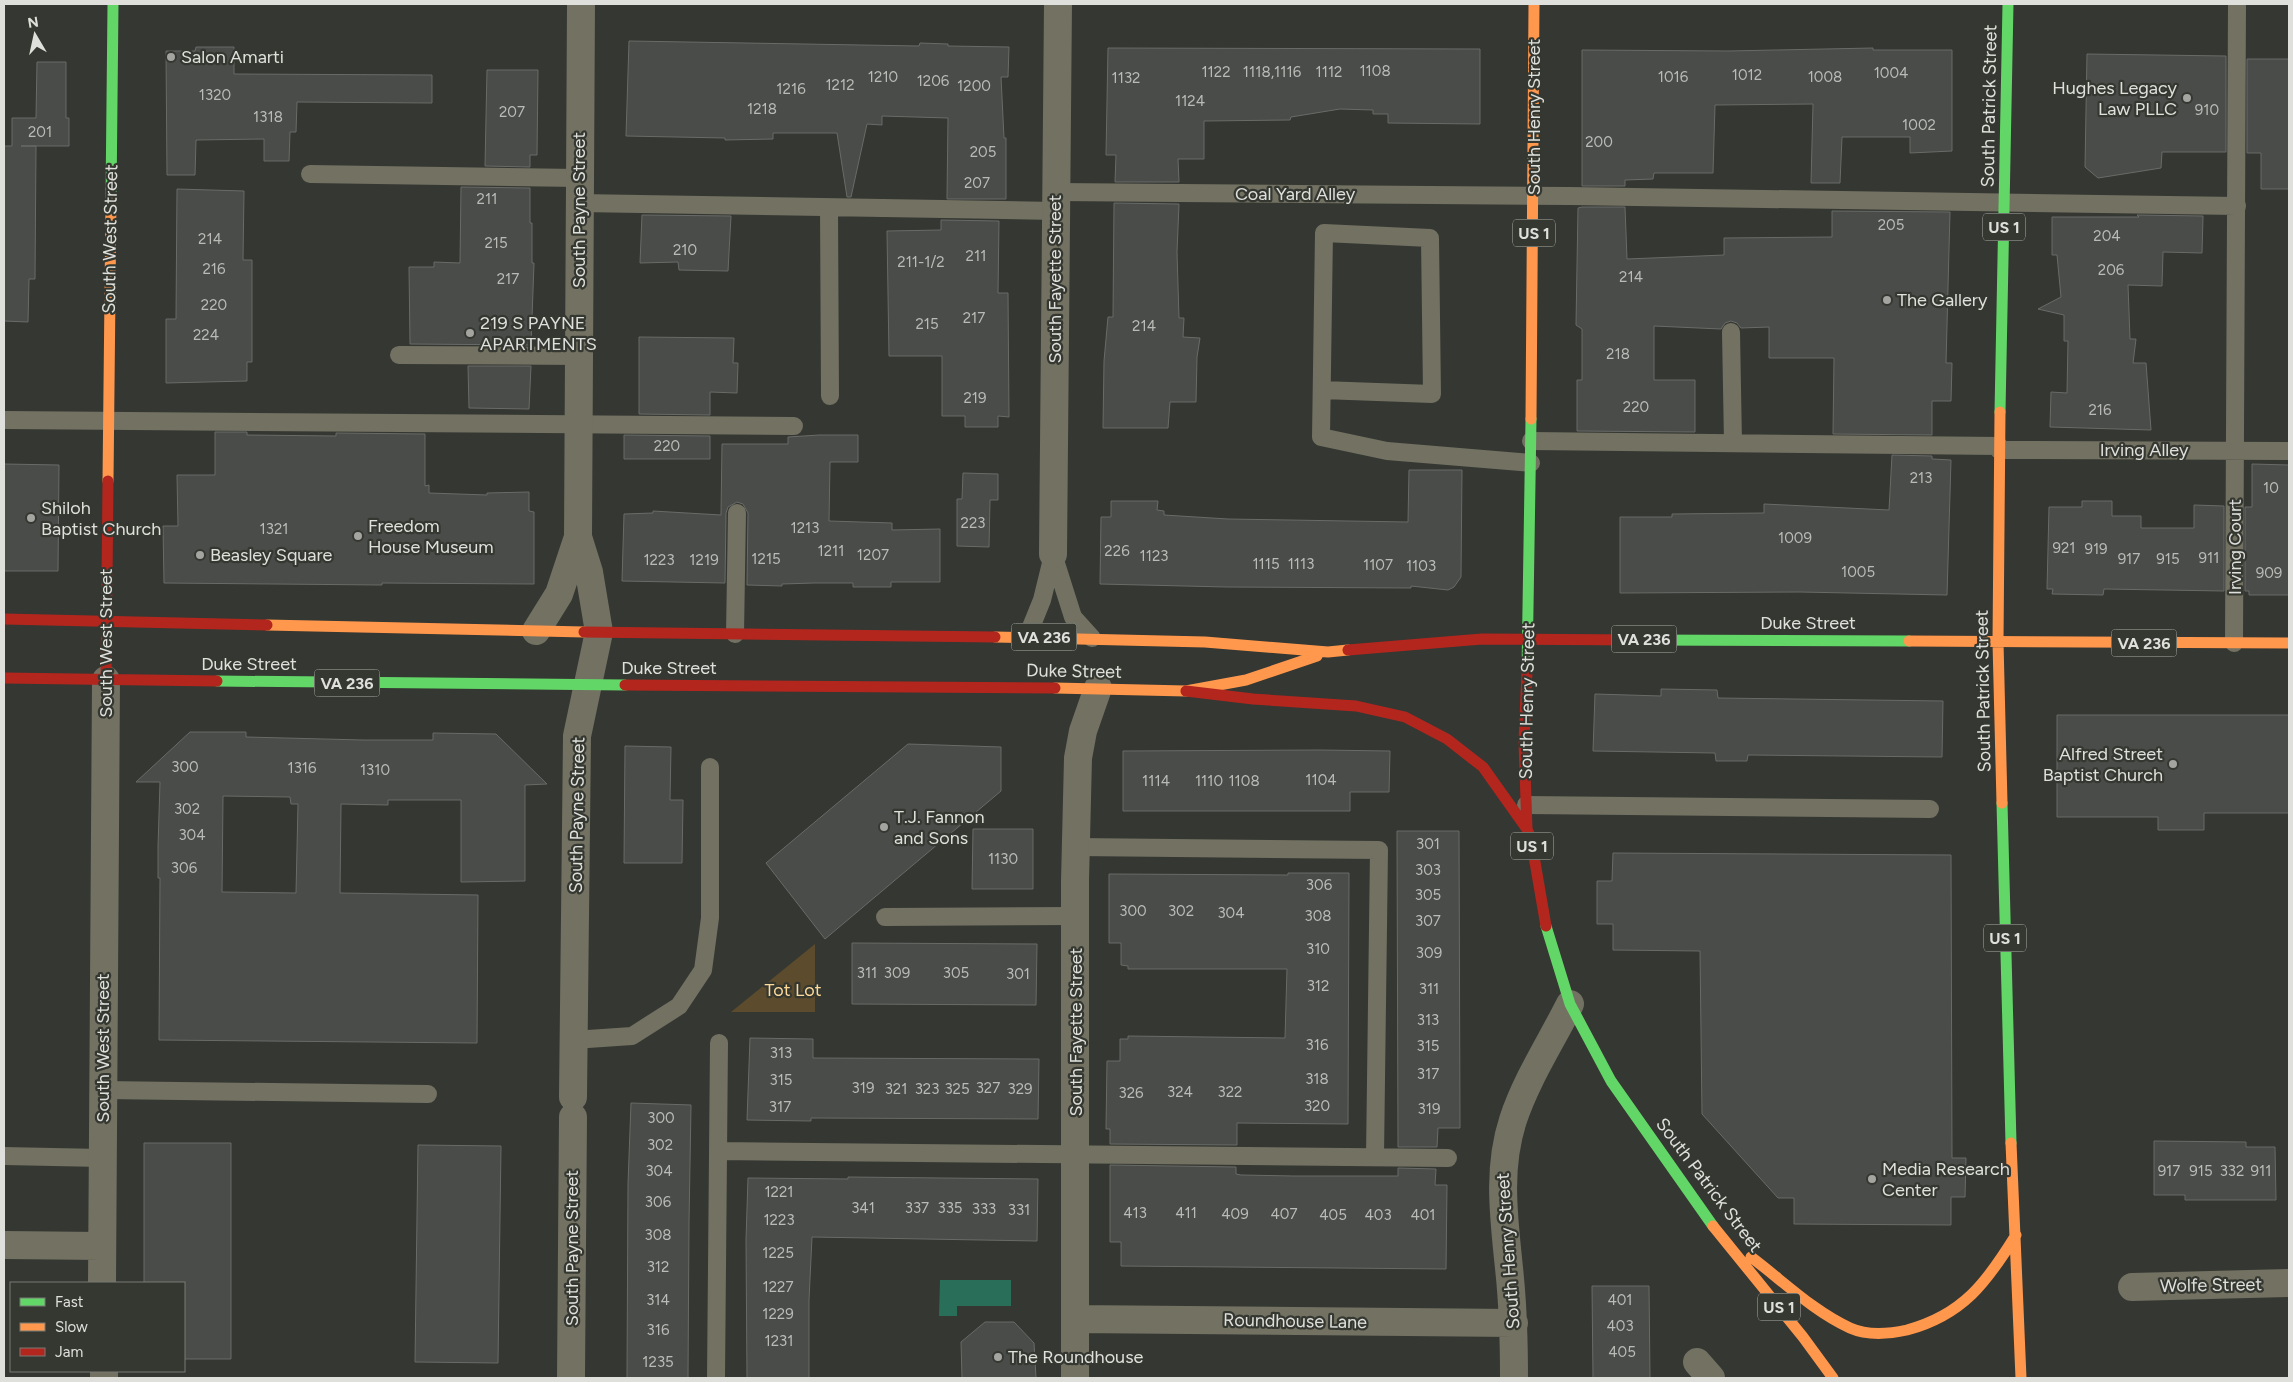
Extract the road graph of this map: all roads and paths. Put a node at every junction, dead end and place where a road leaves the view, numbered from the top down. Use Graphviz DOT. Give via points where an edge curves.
graph roads {
  1 [pos="112,4"];
  2 [pos="581,4"];
  3 [pos="1058,4"];
  4 [pos="1534,4"];
  5 [pos="2008,4"];
  6 [pos="2237,4"];
  7 [pos="310,174"];
  8 [pos="579,190"];
  9 [pos="1534,196"];
  10 [pos="1056,202"];
  11 [pos="2005,202"];
  12 [pos="2237,206"];
  13 [pos="829,208"];
  14 [pos="1730,332"];
  15 [pos="399,355"];
  16 [pos="580,356"];
  17 [pos="1322,390"];
  18 [pos="830,396"];
  19 [pos="4,420"];
  20 [pos="108,422"];
  21 [pos="580,425"];
  22 [pos="794,426"];
  23 [pos="1531,441"];
  24 [pos="1733,443"];
  25 [pos="1999,448"];
  26 [pos="2235,451"];
  27 [pos="2289,451"];
  28 [pos="1530,463"];
  29 [pos="737,513"];
  30 [pos="578,537"];
  31 [pos="1053,554"];
  32 [pos="4,619"];
  33 [pos="106,621"];
  34 [pos="536,631"];
  35 [pos="599,632"];
  36 [pos="735,634"];
  37 [pos="1027,637"];
  38 [pos="1092,638"];
  39 [pos="1528,639"];
  40 [pos="1998,642"];
  41 [pos="2234,643"];
  42 [pos="2289,643"];
  43 [pos="1328,652"];
  44 [pos="4,678"];
  45 [pos="106,680"];
  46 [pos="588,685"];
  47 [pos="1098,688"];
  48 [pos="1186,691"];
  49 [pos="710,768"];
  50 [pos="1526,805"];
  51 [pos="1930,809"];
  52 [pos="1527,829"];
  53 [pos="1076,847"];
  54 [pos="1076,916"];
  55 [pos="885,917"];
  56 [pos="1570,1004"];
  57 [pos="573,1040"];
  58 [pos="719,1043"];
  59 [pos="103,1090"];
  60 [pos="428,1094"];
  61 [pos="718,1151"];
  62 [pos="1076,1154"];
  63 [pos="4,1156"];
  64 [pos="1375,1157"];
  65 [pos="102,1158"];
  66 [pos="1448,1158"];
  67 [pos="2016,1235"];
  68 [pos="1723,1238"];
  69 [pos="4,1245"];
  70 [pos="101,1246"];
  71 [pos="102,1282"];
  72 [pos="2289,1283"];
  73 [pos="2132,1287"];
  74 [pos="1076,1318"];
  75 [pos="1514,1323"];
  76 [pos="571,1378"];
  77 [pos="716,1378"];
  78 [pos="1076,1378"];
  79 [pos="1514,1378"];
  80 [pos="1833,1378"];
  81 [pos="2022,1378"];
  1 -- 20 [label="main road, South West Street"];
  2 -- 8 [label="street, South Payne Street"];
  3 -- 10 [label="street, South Fayette Street"];
  4 -- 9 [label="main road, South Henry Street / US 1"];
  5 -- 11 [label="main road, South Patrick Street / US 1"];
  6 -- 12 [label="lane, Irving Court"];
  7 -- 8 [label="lane, Coal Yard Alley"];
  8 -- 13 [label="lane, Coal Yard Alley"];
  8 -- 16 [label="street, South Payne Street"];
  9 -- 10 [label="lane, Coal Yard Alley"];
  9 -- 11 [label="lane, Coal Yard Alley"];
  9 -- 23 [label="main road, South Henry Street / US 1"];
  10 -- 13 [label="lane, Coal Yard Alley"];
  10 -- 31 [label="street, South Fayette Street"];
  11 -- 12 [label="lane, Coal Yard Alley"];
  11 -- 25 [label="main road, South Patrick Street / US 1"];
  12 -- 26 [label="lane, Irving Court"];
  13 -- 18 [label="lane"];
  14 -- 24 [label="lane"];
  15 -- 16 [label="lane"];
  16 -- 21 [label="street, South Payne Street"];
  17 -- 17 [label="lane" via="1432,394 1430,238 1324,233"];
  17 -- 28 [label="lane" via="1321,437 1386,451"];
  19 -- 20 [label="lane"];
  20 -- 21 [label="lane"];
  20 -- 33 [label="main road, South West Street"];
  21 -- 22 [label="lane"];
  21 -- 30 [label="street, South Payne Street"];
  23 -- 24 [label="lane, Irving Alley"];
  23 -- 28 [label="main road, South Henry Street / US 1"];
  24 -- 25 [label="lane, Irving Alley"];
  25 -- 26 [label="lane, Irving Alley"];
  25 -- 40 [label="main road, South Patrick Street / US 1"];
  26 -- 27 [label="lane, Irving Alley"];
  26 -- 41 [label="lane, Irving Court"];
  28 -- 39 [label="main road, South Henry Street / US 1"];
  29 -- 36 [label="lane"];
  30 -- 34 [label="street, South Payne Street" via="558,594"];
  30 -- 35 [label="street, South Payne Street" via="589,572"];
  31 -- 37 [label="lane" via="1042,600"];
  31 -- 38 [label="lane" via="1073,617"];
  32 -- 33 [label="main road, Duke Street / VA 236"];
  33 -- 34 [label="main road, Duke Street / VA 236"];
  33 -- 45 [label="main road, South West Street"];
  34 -- 35 [label="main road, Duke Street / VA 236"];
  35 -- 36 [label="main road, Duke Street / VA 236"];
  35 -- 46 [label="street, South Payne Street"];
  36 -- 37 [label="main road, Duke Street / VA 236"];
  37 -- 38 [label="main road, Duke Street / VA 236"];
  38 -- 43 [label="main road, Duke Street / VA 236" via="1205,642"];
  39 -- 40 [label="main road, Duke Street / VA 236"];
  39 -- 43 [label="main road, Duke Street / VA 236" via="1482,638"];
  39 -- 50 [label="main road, South Henry Street / US 1" via="1524,742"];
  40 -- 41 [label="main road, Duke Street / VA 236"];
  40 -- 67 [label="main road, South Patrick Street / US 1" via="2009,1107"];
  41 -- 42 [label="main road, Duke Street / VA 236"];
  43 -- 48 [label="main road, Duke Street / VA 236" via="1246,680"];
  44 -- 45 [label="main road, Duke Street / VA 236"];
  45 -- 46 [label="main road, Duke Street / VA 236"];
  45 -- 59 [label="street, South West Street"];
  46 -- 47 [label="main road, Duke Street / VA 236"];
  46 -- 57 [label="street, South Payne Street" via="577,736"];
  47 -- 48 [label="main road, Duke Street / VA 236"];
  47 -- 53 [label="street, South Fayette Street" via="1078,758"];
  48 -- 52 [label="main road" via="1356,706 1405,717 1447,739 1483,767"];
  49 -- 57 [label="lane" via="710,918 703,970 679,1006 632,1036"];
  50 -- 51 [label="lane"];
  50 -- 52 [label="main road, South Henry Street / US 1"];
  52 -- 56 [label="main road, South Henry Street / US 1" via="1543,918"];
  53 -- 54 [label="street, South Fayette Street"];
  53 -- 64 [label="lane" via="1379,850"];
  54 -- 55 [label="lane"];
  54 -- 62 [label="street, South Fayette Street"];
  56 -- 68 [label="main road, South Patrick Street / US 1" via="1611,1080"];
  56 -- 75 [label="street, South Henry Street" via="1513,1120 1503,1165 1502,1202"];
  57 -- 76 [label="street, South Payne Street"];
  58 -- 61 [label="lane"];
  59 -- 60 [label="lane"];
  59 -- 65 [label="street, South West Street"];
  61 -- 62 [label="lane"];
  61 -- 77 [label="lane"];
  62 -- 64 [label="lane"];
  62 -- 74 [label="street, South Fayette Street"];
  63 -- 65 [label="lane"];
  64 -- 66 [label="lane"];
  65 -- 70 [label="street, South West Street"];
  67 -- 68 [label="main road" via="1990,1277 1972,1298 1924,1327 1887,1334 1852,1329 1821,1312 1783,1280"];
  67 -- 81 [label="main road, South Patrick Street / US 1"];
  68 -- 80 [label="main road, South Patrick Street / US 1"];
  69 -- 70 [label="street"];
  70 -- 71 [label="street, South West Street"];
  72 -- 73 [label="street, Wolfe Street"];
  74 -- 75 [label="street, Roundhouse Lane"];
  74 -- 78 [label="street, South Fayette Street"];
  75 -- 79 [label="street, South Henry Street"];
}
